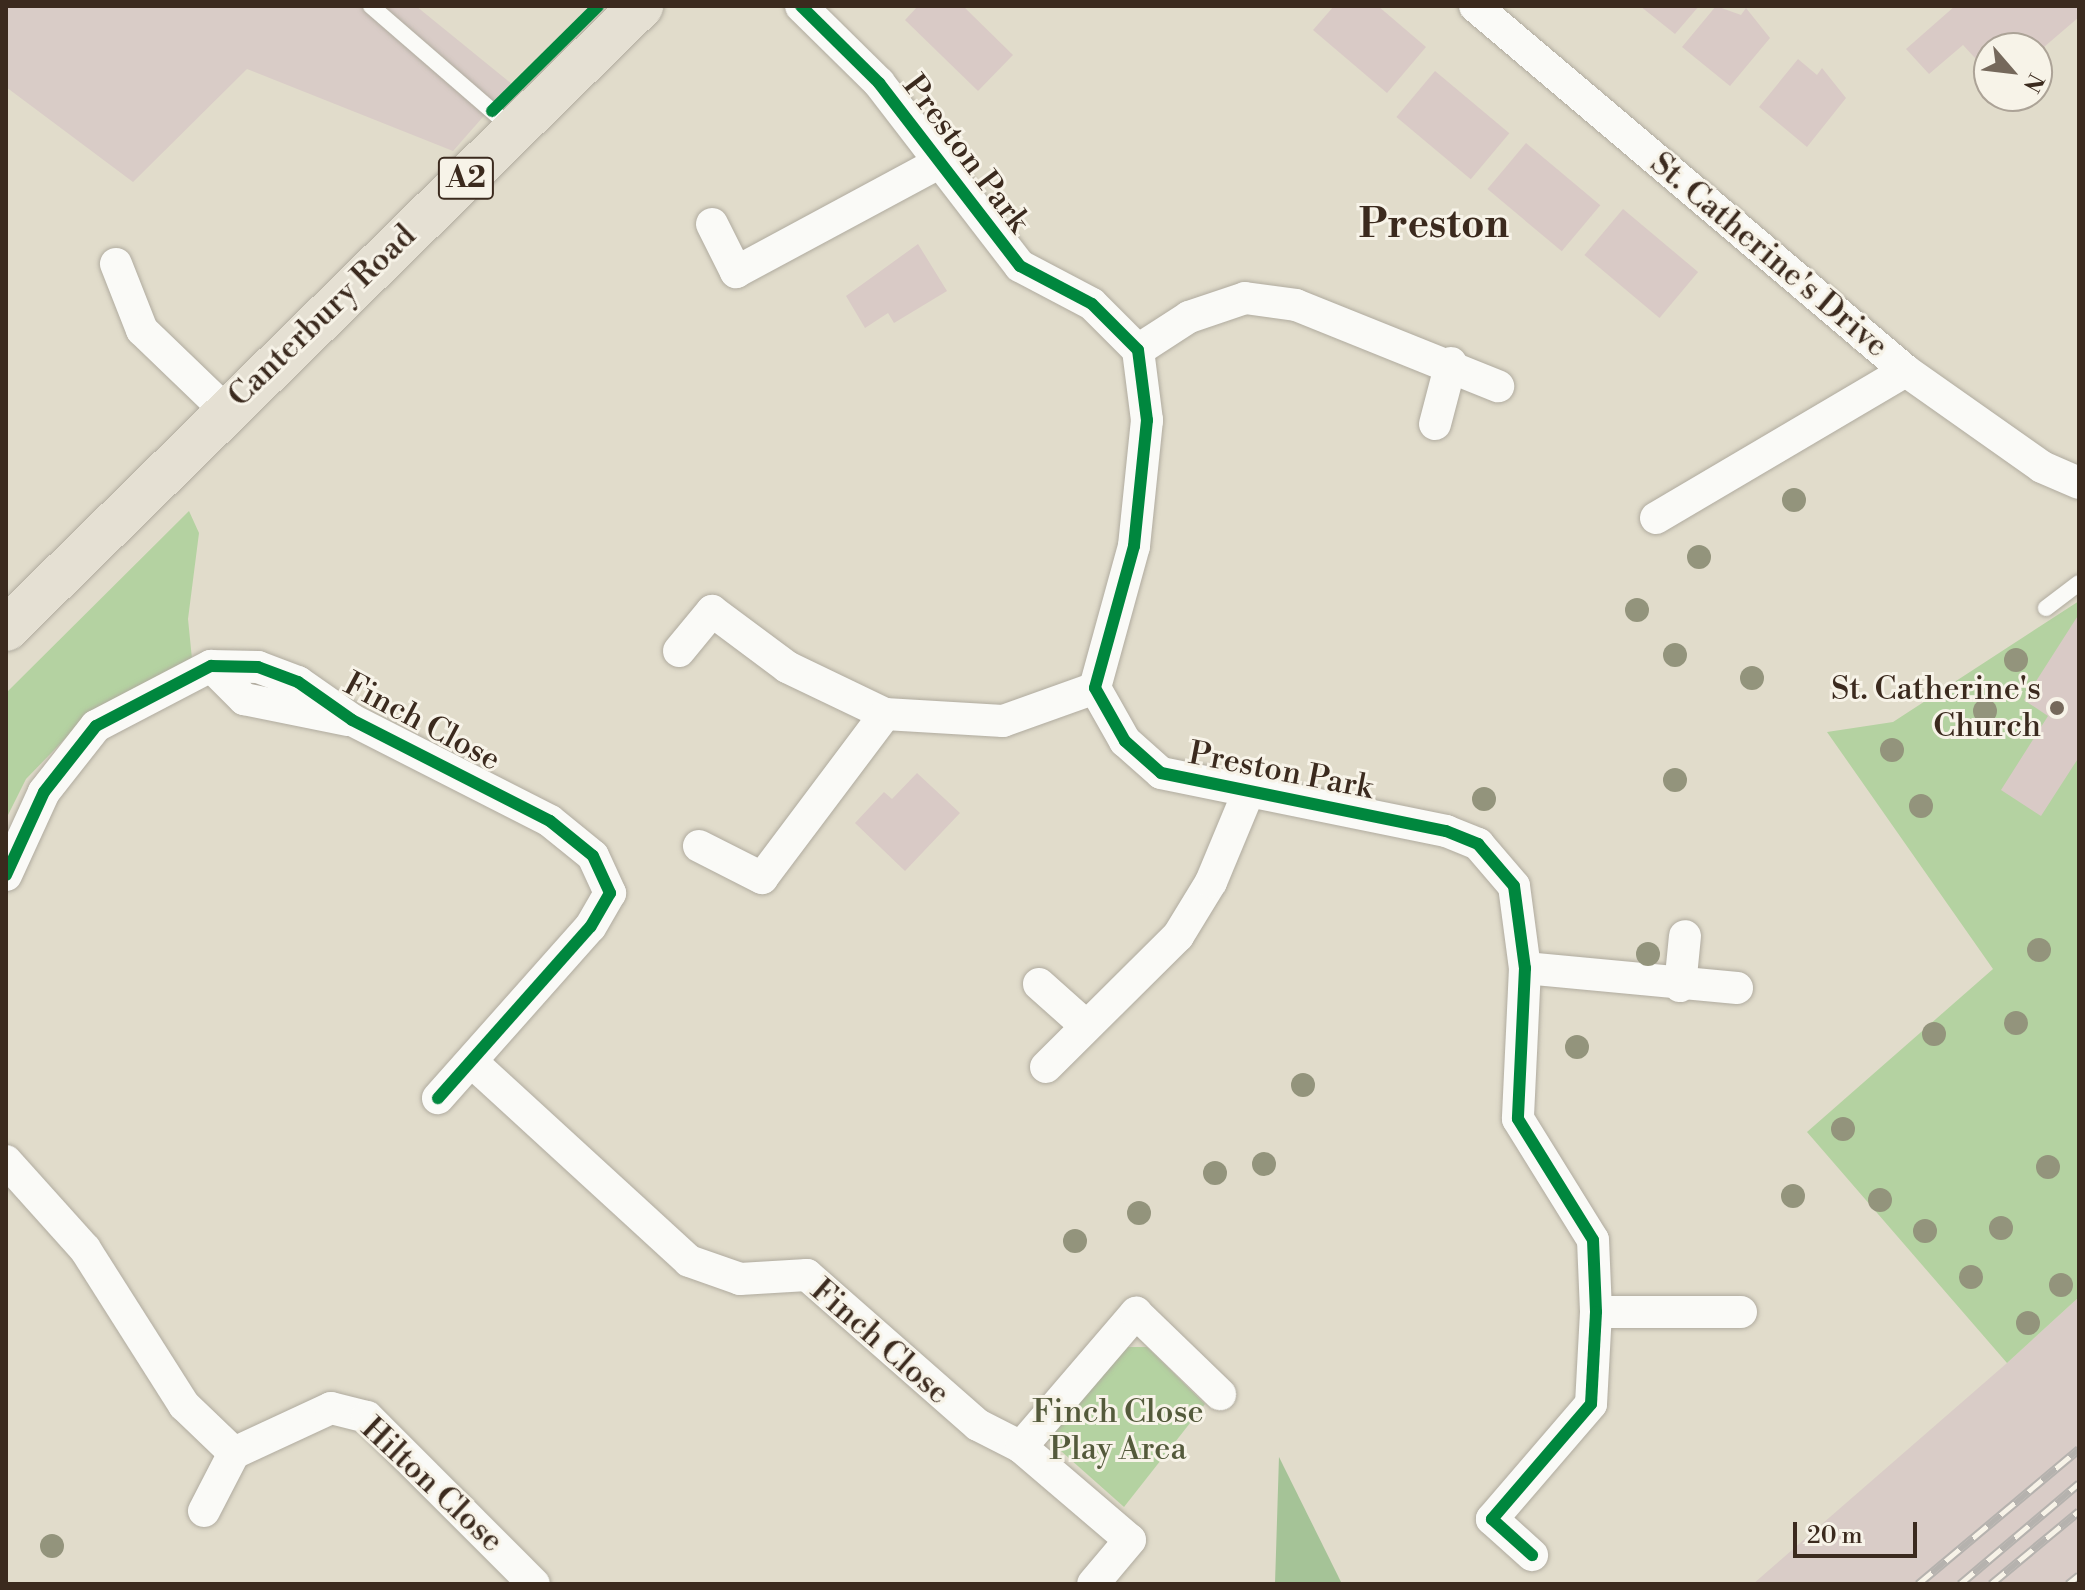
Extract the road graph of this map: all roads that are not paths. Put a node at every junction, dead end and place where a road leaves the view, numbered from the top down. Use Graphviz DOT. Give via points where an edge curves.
graph roads {
  1 [pos="371,6"];
  2 [pos="641,6"];
  3 [pos="801,6"];
  4 [pos="1475,6"];
  5 [pos="515,131"];
  6 [pos="942,161"];
  7 [pos="712,224"];
  8 [pos="116,264"];
  9 [pos="1138,350"];
  10 [pos="1451,363"];
  11 [pos="1906,371"];
  12 [pos="1498,386"];
  13 [pos="225,410"];
  14 [pos="1435,424"];
  15 [pos="2079,483"];
  16 [pos="1656,518"];
  17 [pos="2079,583"];
  18 [pos="2046,608"];
  19 [pos="6,629"];
  20 [pos="679,651"];
  21 [pos="1095,688"];
  22 [pos="885,714"];
  23 [pos="1248,793"];
  24 [pos="699,846"];
  25 [pos="6,875"];
  26 [pos="1685,936"];
  27 [pos="1525,968"];
  28 [pos="1039,984"];
  29 [pos="1680,986"];
  30 [pos="1737,988"];
  31 [pos="1085,1025"];
  32 [pos="472,1062"];
  33 [pos="1046,1067"];
  34 [pos="438,1098"];
  35 [pos="6,1161"];
  36 [pos="1596,1312"];
  37 [pos="1741,1312"];
  38 [pos="1220,1394"];
  39 [pos="1021,1447"];
  40 [pos="234,1453"];
  41 [pos="204,1511"];
  42 [pos="1532,1555"];
  43 [pos="534,1584"];
  44 [pos="1093,1584"];
  1 -- 5 [label="lane"];
  2 -- 5 [label="main road, Canterbury Road / A2"];
  3 -- 6 [label="street, Preston Park" via="879,83"];
  4 -- 11 [label="street, St. Catherine's Drive"];
  5 -- 13 [label="main road, Canterbury Road / A2"];
  6 -- 7 [label="street, Preston Park" via="736,272"];
  6 -- 9 [label="street, Preston Park" via="974,215 1020,266 1092,304"];
  8 -- 13 [label="street" via="142,330"];
  9 -- 10 [label="street" via="1189,317 1245,298 1296,305"];
  9 -- 21 [label="street" via="1147,420 1134,546"];
  10 -- 12 [label="street"];
  10 -- 14 [label="street"];
  11 -- 15 [label="street, St. Catherine's Drive" via="2042,467"];
  11 -- 16 [label="street"];
  13 -- 19 [label="main road, Canterbury Road / A2"];
  17 -- 18 [label="lane"];
  20 -- 22 [label="street" via="712,611 787,667"];
  21 -- 22 [label="street" via="1003,721"];
  21 -- 23 [label="street, Preston Park" via="1125,741 1161,773"];
  22 -- 24 [label="street" via="762,878"];
  23 -- 27 [label="street, Preston Park" via="1411,823 1478,844 1514,886"];
  23 -- 31 [label="street, Preston Park" via="1211,882 1178,936"];
  25 -- 32 [label="street, Finch Close" via="44,792 96,726 211,666 244,699 352,720 449,770 534,838 593,856 610,893"];
  26 -- 29 [label="street"];
  27 -- 29 [label="street"];
  27 -- 36 [label="street, Preston Park" via="1518,1119 1593,1240"];
  28 -- 31 [label="street"];
  29 -- 30 [label="street"];
  31 -- 33 [label="street, Preston Park"];
  32 -- 34 [label="street, Finch Close"];
  32 -- 39 [label="street, Finch Close" via="689,1261 740,1279 807,1275 978,1425"];
  35 -- 40 [label="street" via="85,1249 184,1405"];
  36 -- 37 [label="street"];
  36 -- 42 [label="street, Preston Park" via="1591,1404 1492,1519"];
  38 -- 39 [label="street" via="1136,1313"];
  39 -- 44 [label="street, Finch Close" via="1130,1540"];
  40 -- 41 [label="street"];
  40 -- 43 [label="street, Hilton Close" via="331,1408 367,1417"];
}
